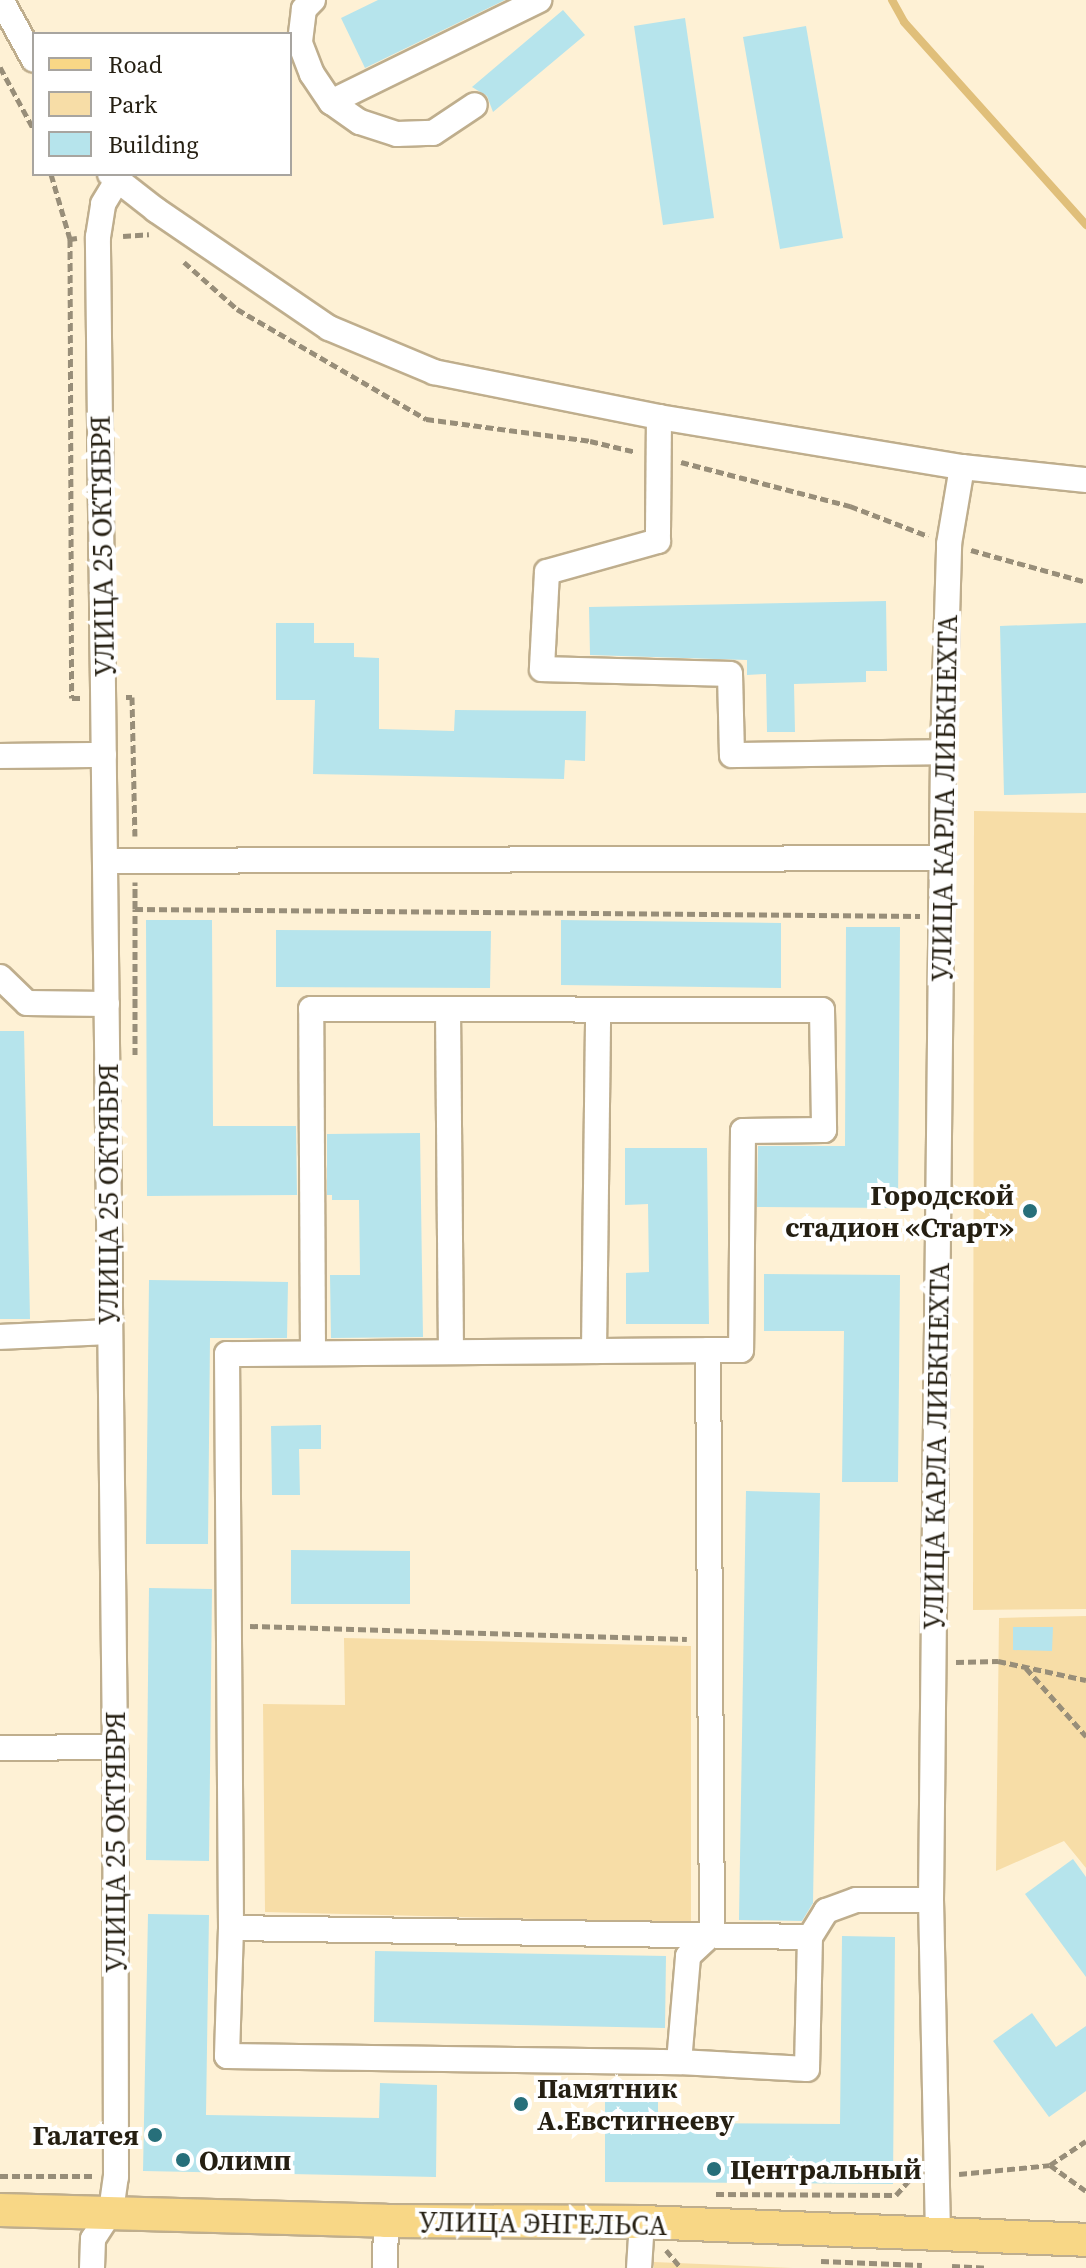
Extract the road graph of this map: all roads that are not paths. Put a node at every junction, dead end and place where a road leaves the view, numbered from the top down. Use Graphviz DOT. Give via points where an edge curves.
graph roads {
  1 [pos="1,0"];
  2 [pos="313,0"];
  3 [pos="539,0"];
  4 [pos="32,56"];
  5 [pos="331,102"];
  6 [pos="475,105"];
  7 [pos="113,178"];
  8 [pos="659,417"];
  9 [pos="962,467"];
  10 [pos="1086,480"];
  11 [pos="943,752"];
  12 [pos="104,755"];
  13 [pos="0,756"];
  14 [pos="943,858"];
  15 [pos="105,861"];
  16 [pos="0,977"];
  17 [pos="27,1003"];
  18 [pos="0,1004"];
  19 [pos="107,1004"];
  20 [pos="448,1009"];
  21 [pos="598,1010"];
  22 [pos="109,1332"];
  23 [pos="0,1337"];
  24 [pos="708,1350"];
  25 [pos="451,1351"];
  26 [pos="594,1351"];
  27 [pos="313,1352"];
  28 [pos="115,1747"];
  29 [pos="0,1748"];
  30 [pos="931,1900"];
  31 [pos="231,1928"];
  32 [pos="712,1934"];
  33 [pos="810,1937"];
  34 [pos="679,2062"];
  35 [pos="0,2210"];
  36 [pos="111,2211"];
  37 [pos="386,2221"];
  38 [pos="642,2222"];
  39 [pos="938,2234"];
  40 [pos="1086,2240"];
  41 [pos="92,2268"];
  42 [pos="385,2268"];
  43 [pos="639,2268"];
  1 -- 4 [label="street"];
  2 -- 5 [label="street" via="304,9 300,43"];
  3 -- 5 [label="street"];
  5 -- 6 [label="street" via="360,122 397,134 433,133"];
  7 -- 8 [label="street" via="329,328 434,372"];
  7 -- 12 [label="street, УЛИЦА 25 ОКТЯБРЯ" via="98,237"];
  8 -- 9 [label="street"];
  8 -- 11 [label="street" via="658,541 547,572 542,669 730,674 732,755"];
  9 -- 10 [label="street"];
  9 -- 11 [label="street, УЛИЦА КАРЛА ЛИБКНЕХТА" via="949,544"];
  11 -- 14 [label="street, УЛИЦА КАРЛА ЛИБКНЕХТА"];
  12 -- 13 [label="street"];
  12 -- 15 [label="street, УЛИЦА 25 ОКТЯБРЯ"];
  14 -- 15 [label="street"];
  14 -- 30 [label="street, УЛИЦА КАРЛА ЛИБКНЕХТА"];
  15 -- 19 [label="street, УЛИЦА 25 ОКТЯБРЯ"];
  16 -- 17 [label="street"];
  17 -- 18 [label="street"];
  17 -- 19 [label="street"];
  19 -- 22 [label="street, УЛИЦА 25 ОКТЯБРЯ"];
  20 -- 21 [label="street"];
  20 -- 25 [label="street"];
  20 -- 27 [label="street" via="311,1009"];
  21 -- 24 [label="street" via="822,1010 824,1130 743,1131 741,1350"];
  21 -- 26 [label="street"];
  22 -- 23 [label="street"];
  22 -- 28 [label="street, УЛИЦА 25 ОКТЯБРЯ"];
  24 -- 26 [label="street"];
  24 -- 32 [label="street"];
  25 -- 26 [label="street"];
  25 -- 27 [label="street"];
  27 -- 31 [label="street" via="227,1354"];
  28 -- 29 [label="street"];
  28 -- 36 [label="street, УЛИЦА 25 ОКТЯБРЯ" via="116,2177"];
  30 -- 33 [label="street" via="856,1900 826,1911"];
  30 -- 39 [label="street, УЛИЦА КАРЛА ЛИБКНЕХТА"];
  31 -- 32 [label="street"];
  31 -- 34 [label="street" via="227,2056"];
  32 -- 33 [label="street"];
  32 -- 34 [label="street" via="688,1956"];
  33 -- 34 [label="street" via="807,2069"];
  35 -- 36 [label="main road, УЛИЦА ЭНГЕЛЬСА"];
  36 -- 37 [label="main road, УЛИЦА ЭНГЕЛЬСА"];
  36 -- 41 [label="street" via="93,2239"];
  37 -- 38 [label="main road, УЛИЦА ЭНГЕЛЬСА"];
  37 -- 42 [label="street"];
  38 -- 39 [label="main road, УЛИЦА ЭНГЕЛЬСА"];
  38 -- 43 [label="street"];
  39 -- 40 [label="main road, УЛИЦА ЭНГЕЛЬСА"];
}
